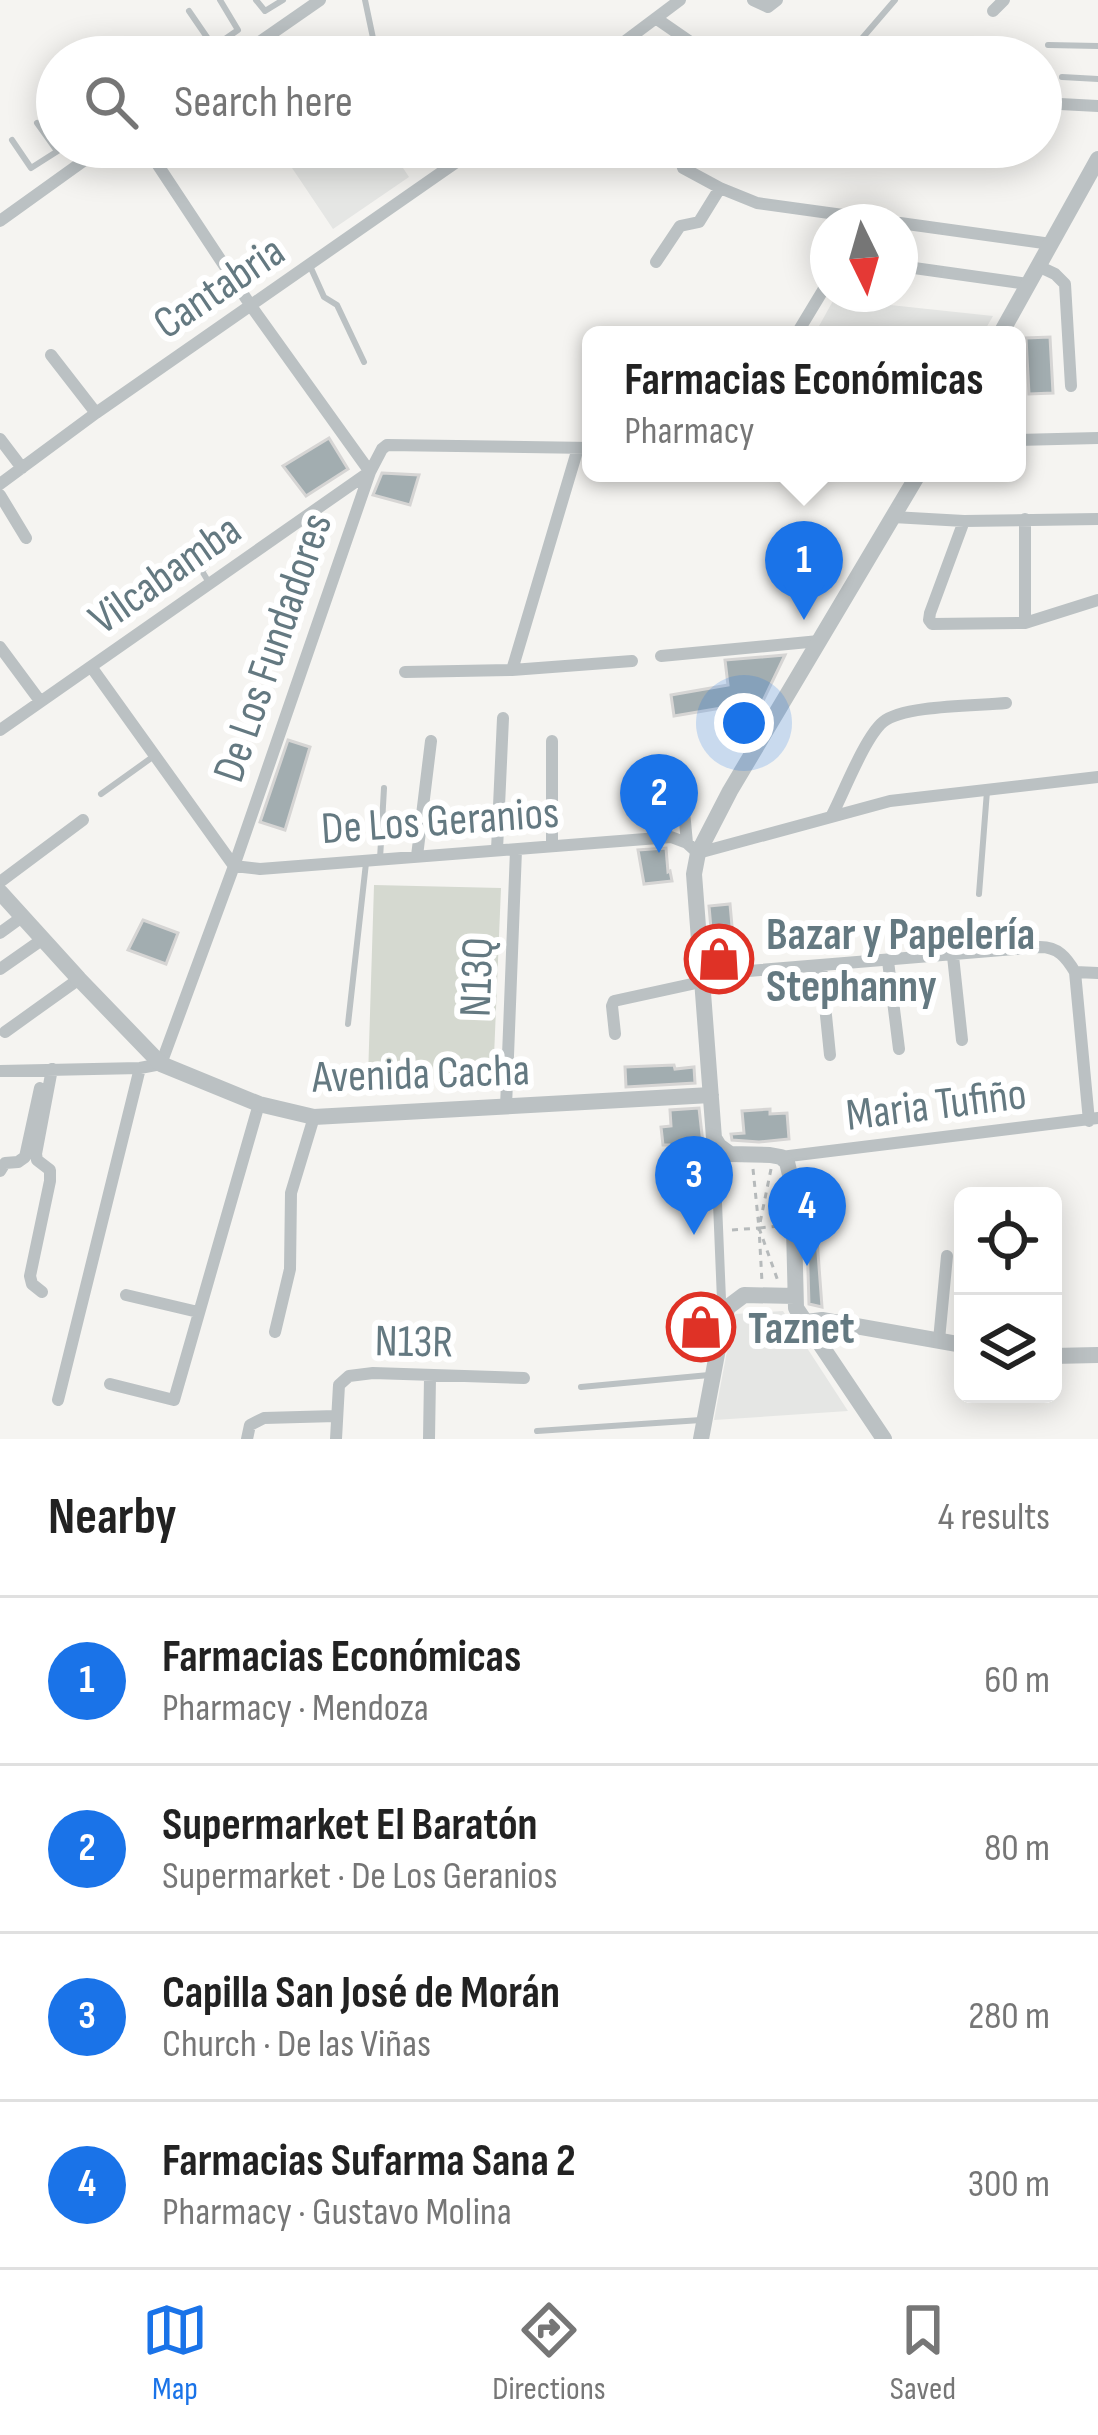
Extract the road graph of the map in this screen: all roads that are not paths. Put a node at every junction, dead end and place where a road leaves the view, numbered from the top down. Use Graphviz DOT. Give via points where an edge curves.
graph roads {
  1 [pos="220,0"];
  2 [pos="256,0"];
  3 [pos="283,0"];
  4 [pos="320,0"];
  5 [pos="365,0"];
  6 [pos="680,0"];
  7 [pos="753,0"];
  8 [pos="777,0"];
  9 [pos="895,0"];
  10 [pos="1004,0"];
  11 [pos="189,11"];
  12 [pos="993,11"];
  13 [pos="657,20"];
  14 [pos="205,36"];
  15 [pos="228,36"];
  16 [pos="278,36"];
  17 [pos="374,36"];
  18 [pos="634,36"];
  19 [pos="681,36"];
  20 [pos="864,36"];
  21 [pos="1062,45"];
  22 [pos="1098,46"];
  23 [pos="1062,77"];
  24 [pos="1098,79"];
  25 [pos="1062,104"];
  26 [pos="1098,106"];
  27 [pos="12,140"];
  28 [pos="1098,159"];
  29 [pos="36,165"];
  30 [pos="74,168"];
  31 [pos="160,168"];
  32 [pos="448,168"];
  33 [pos="683,168"];
  34 [pos="720,188"];
  35 [pos="810,211"];
  36 [pos="0,220"];
  37 [pos="918,225"];
  38 [pos="1051,244"];
  39 [pos="656,262"];
  40 [pos="310,266"];
  41 [pos="1038,266"];
  42 [pos="918,269"];
  43 [pos="1028,284"];
  44 [pos="251,306"];
  45 [pos="1005,326"];
  46 [pos="51,355"];
  47 [pos="364,362"];
  48 [pos="1071,386"];
  49 [pos="96,413"];
  50 [pos="1098,438"];
  51 [pos="0,439"];
  52 [pos="1026,440"];
  53 [pos="582,448"];
  54 [pos="582,454"];
  55 [pos="22,468"];
  56 [pos="370,472"];
  57 [pos="914,482"];
  58 [pos="0,484"];
  59 [pos="0,496"];
  60 [pos="893,517"];
  61 [pos="1024,519"];
  62 [pos="1098,519"];
  63 [pos="964,521"];
  64 [pos="201,533"];
  65 [pos="26,538"];
  66 [pos="211,583"];
  67 [pos="1098,600"];
  68 [pos="1025,623"];
  69 [pos="819,641"];
  70 [pos="0,646"];
  71 [pos="661,656"];
  72 [pos="632,661"];
  73 [pos="92,668"];
  74 [pos="512,670"];
  75 [pos="405,672"];
  76 [pos="40,701"];
  77 [pos="1006,704"];
  78 [pos="503,718"];
  79 [pos="0,730"];
  80 [pos="552,741"];
  81 [pos="431,742"];
  82 [pos="154,756"];
  83 [pos="680,769"];
  84 [pos="1098,777"];
  85 [pos="384,788"];
  86 [pos="987,791"];
  87 [pos="101,794"];
  88 [pos="832,815"];
  89 [pos="83,820"];
  90 [pos="552,847"];
  91 [pos="693,848"];
  92 [pos="497,850"];
  93 [pos="516,850"];
  94 [pos="416,856"];
  95 [pos="373,859"];
  96 [pos="234,866"];
  97 [pos="1,892"];
  98 [pos="979,894"];
  99 [pos="22,916"];
  100 [pos="0,933"];
  101 [pos="43,939"];
  102 [pos="953,956"];
  103 [pos="888,961"];
  104 [pos="821,966"];
  105 [pos="0,969"];
  106 [pos="1075,972"];
  107 [pos="1098,973"];
  108 [pos="79,979"];
  109 [pos="701,979"];
  110 [pos="348,1024"];
  111 [pos="5,1031"];
  112 [pos="615,1034"];
  113 [pos="962,1040"];
  114 [pos="899,1048"];
  115 [pos="830,1055"];
  116 [pos="161,1064"];
  117 [pos="140,1068"];
  118 [pos="48,1069"];
  119 [pos="0,1071"];
  120 [pos="711,1095"];
  121 [pos="259,1104"];
  122 [pos="506,1107"];
  123 [pos="314,1118"];
  124 [pos="1093,1119"];
  125 [pos="714,1138"];
  126 [pos="778,1156"];
  127 [pos="0,1171"];
  128 [pos="947,1256"];
  129 [pos="42,1292"];
  130 [pos="126,1295"];
  131 [pos="789,1295"];
  132 [pos="198,1312"];
  133 [pos="723,1322"];
  134 [pos="806,1322"];
  135 [pos="275,1332"];
  136 [pos="939,1340"];
  137 [pos="954,1343"];
  138 [pos="1098,1355"];
  139 [pos="1062,1356"];
  140 [pos="713,1374"];
  141 [pos="430,1377"];
  142 [pos="524,1378"];
  143 [pos="110,1384"];
  144 [pos="580,1387"];
  145 [pos="58,1400"];
  146 [pos="336,1416"];
  147 [pos="702,1430"];
  148 [pos="537,1432"];
  149 [pos="247,1439"];
  150 [pos="336,1439"];
  151 [pos="429,1439"];
  152 [pos="884,1439"];
  1 -- 15 [label="lane" via="238,30"];
  2 -- 3 [label="lane" via="265,11"];
  4 -- 16 [label="street"];
  5 -- 17 [label="lane"];
  6 -- 13 [label="street"];
  7 -- 8 [label="street" via="767,7"];
  9 -- 20 [label="lane"];
  10 -- 12 [label="street"];
  11 -- 14 [label="lane"];
  13 -- 18 [label="street"];
  13 -- 19 [label="street"];
  21 -- 22 [label="lane"];
  23 -- 24 [label="lane"];
  25 -- 26 [label="street"];
  27 -- 29 [label="lane"];
  28 -- 38 [label="street"];
  30 -- 36 [label="street"];
  31 -- 44 [label="street, De Los Fundadores"];
  32 -- 40 [label="street, Cantabria"];
  33 -- 34 [label="street"];
  34 -- 35 [label="street"];
  34 -- 39 [label="street" via="699,222 680,226"];
  37 -- 38 [label="street"];
  38 -- 41 [label="street"];
  40 -- 44 [label="street, Cantabria"];
  40 -- 47 [label="lane"];
  41 -- 43 [label="street"];
  41 -- 48 [label="street" via="1065,284"];
  42 -- 43 [label="street"];
  43 -- 45 [label="street"];
  44 -- 49 [label="street, Cantabria"];
  44 -- 56 [label="street, De Los Fundadores"];
  46 -- 49 [label="street"];
  49 -- 55 [label="street, Cantabria"];
  50 -- 52 [label="street"];
  51 -- 55 [label="street"];
  53 -- 56 [label="street, Vilcabamba" via="387,445"];
  54 -- 74 [label="street"];
  55 -- 58 [label="street, Cantabria"];
  56 -- 66 [label="street, Vilcabamba"];
  56 -- 96 [label="street, De Los Fundadores"];
  57 -- 60 [label="street"];
  59 -- 65 [label="street"];
  60 -- 63 [label="street"];
  60 -- 69 [label="street"];
  61 -- 62 [label="street"];
  61 -- 63 [label="street"];
  61 -- 68 [label="street"];
  63 -- 68 [label="street" via="929,620"];
  64 -- 66 [label="lane" via="216,554 202,571"];
  66 -- 73 [label="street, Vilcabamba"];
  67 -- 68 [label="street"];
  69 -- 71 [label="street"];
  69 -- 91 [label="street"];
  70 -- 76 [label="street"];
  72 -- 74 [label="street"];
  73 -- 76 [label="street, Vilcabamba"];
  73 -- 82 [label="street"];
  74 -- 75 [label="street"];
  76 -- 79 [label="street, Vilcabamba"];
  77 -- 88 [label="street" via="886,719"];
  78 -- 92 [label="street"];
  80 -- 90 [label="street"];
  81 -- 94 [label="street"];
  82 -- 87 [label="lane"];
  82 -- 96 [label="street"];
  83 -- 91 [label="street"];
  84 -- 86 [label="street, De Los Geranios"];
  85 -- 95 [label="lane"];
  86 -- 88 [label="street, De Los Geranios"];
  86 -- 98 [label="lane"];
  88 -- 91 [label="street, De Los Geranios"];
  89 -- 97 [label="street"];
  90 -- 91 [label="street, De Los Geranios" via="670,837"];
  90 -- 93 [label="street, De Los Geranios"];
  91 -- 109 [label="street"];
  92 -- 93 [label="street, De Los Geranios"];
  92 -- 94 [label="street, De Los Geranios"];
  93 -- 122 [label="street, N13Q"];
  94 -- 95 [label="street, De Los Geranios"];
  95 -- 96 [label="street, De Los Geranios"];
  95 -- 110 [label="lane"];
  96 -- 116 [label="street, De Los Fundadores"];
  97 -- 99 [label="street, Avenida Cacha"];
  99 -- 100 [label="street"];
  99 -- 101 [label="street, Avenida Cacha"];
  101 -- 105 [label="street"];
  101 -- 108 [label="street, Avenida Cacha"];
  102 -- 103 [label="street"];
  102 -- 106 [label="street" via="1048,947"];
  102 -- 113 [label="street"];
  103 -- 104 [label="street"];
  103 -- 114 [label="street"];
  104 -- 109 [label="street"];
  104 -- 115 [label="street"];
  106 -- 107 [label="street"];
  106 -- 124 [label="street"];
  108 -- 111 [label="street"];
  108 -- 116 [label="street, Avenida Cacha"];
  109 -- 112 [label="street" via="614,1000"];
  109 -- 120 [label="street"];
  116 -- 117 [label="street"];
  116 -- 121 [label="street, Avenida Cacha"];
  117 -- 118 [label="street"];
  117 -- 145 [label="street"];
  118 -- 119 [label="street"];
  118 -- 127 [label="street" via="25,1156"];
  118 -- 129 [label="street" via="35,1154 50,1181 30,1280"];
  120 -- 122 [label="street, Avenida Cacha"];
  120 -- 125 [label="street"];
  121 -- 123 [label="street, Avenida Cacha"];
  121 -- 132 [label="street"];
  122 -- 123 [label="street, Avenida Cacha"];
  123 -- 135 [label="street" via="291,1193 290,1269"];
  124 -- 126 [label="street, Maria Tufiño"];
  125 -- 126 [label="street" via="730,1154"];
  125 -- 133 [label="street"];
  126 -- 131 [label="street" via="790,1170 795,1222"];
  128 -- 136 [label="street"];
  130 -- 132 [label="street"];
  131 -- 133 [label="street" via="744,1295"];
  131 -- 134 [label="street"];
  132 -- 143 [label="street" via="174,1400"];
  133 -- 140 [label="street"];
  134 -- 136 [label="street"];
  134 -- 152 [label="street"];
  136 -- 137 [label="street"];
  138 -- 139 [label="street"];
  140 -- 144 [label="lane"];
  140 -- 147 [label="street"];
  141 -- 142 [label="street, N13R"];
  141 -- 146 [label="street, N13R" via="346,1377"];
  141 -- 151 [label="street"];
  146 -- 149 [label="street" via="264,1418 250,1425"];
  146 -- 150 [label="street"];
  147 -- 148 [label="lane"];
}
